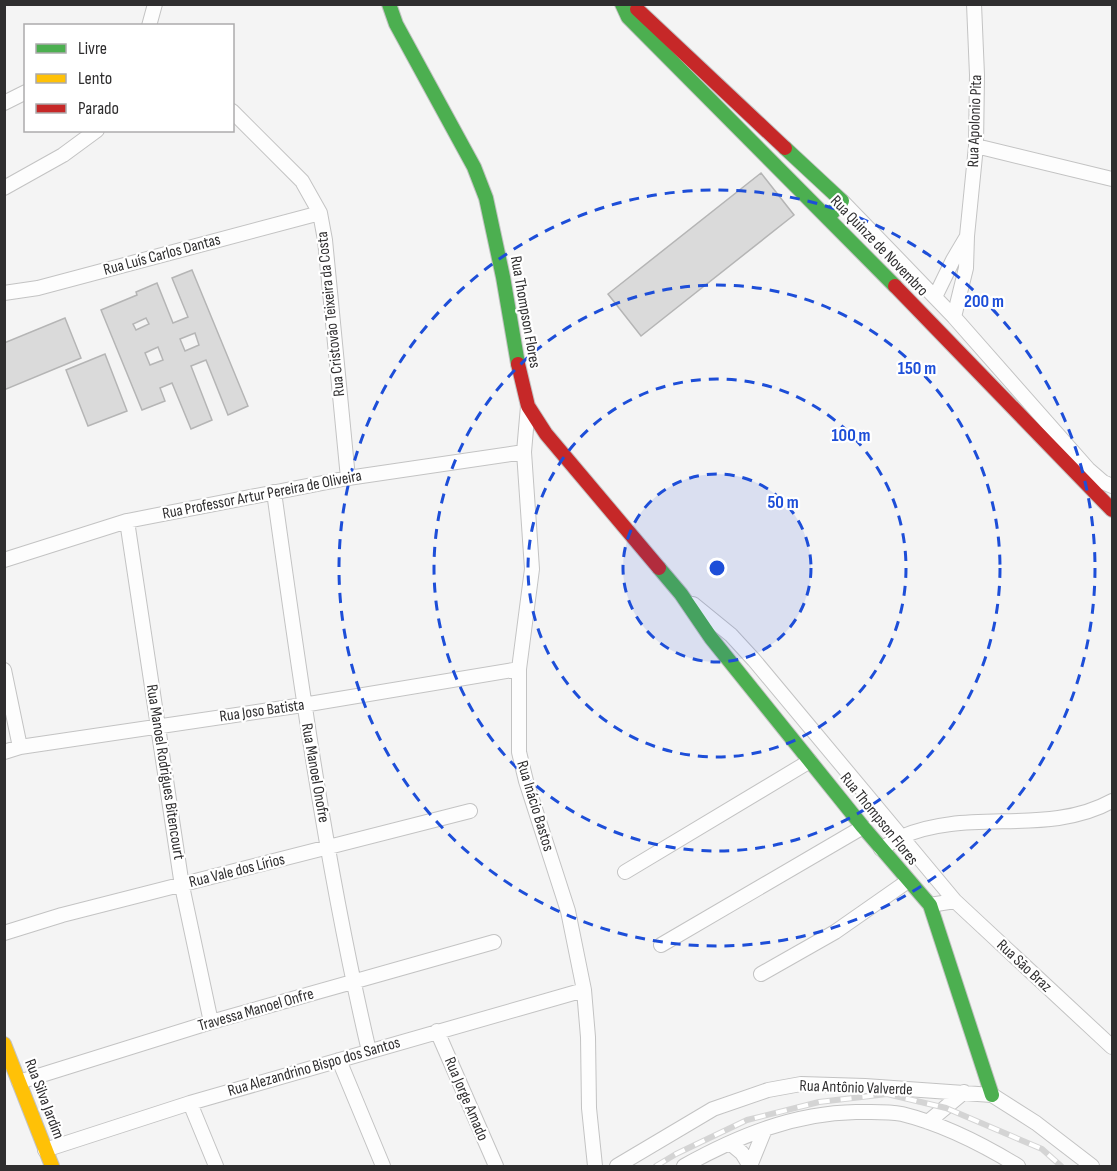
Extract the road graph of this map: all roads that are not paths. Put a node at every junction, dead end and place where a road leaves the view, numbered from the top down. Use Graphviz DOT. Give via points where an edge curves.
graph roads {
  1 [pos="155,4"];
  2 [pos="389,4"];
  3 [pos="974,4"];
  4 [pos="631,8"];
  5 [pos="150,24"];
  6 [pos="24,93"];
  7 [pos="4,103"];
  8 [pos="234,113"];
  9 [pos="94,132"];
  10 [pos="976,146"];
  11 [pos="788,150"];
  12 [pos="776,165"];
  13 [pos="1113,179"];
  14 [pos="4,188"];
  15 [pos="842,201"];
  16 [pos="320,213"];
  17 [pos="828,218"];
  18 [pos="967,236"];
  19 [pos="4,293"];
  20 [pos="935,297"];
  21 [pos="954,317"];
  22 [pos="528,406"];
  23 [pos="524,452"];
  24 [pos="348,478"];
  25 [pos="1113,486"];
  26 [pos="274,492"];
  27 [pos="1113,510"];
  28 [pos="128,521"];
  29 [pos="4,560"];
  30 [pos="681,594"];
  31 [pos="519,669"];
  32 [pos="4,670"];
  33 [pos="303,705"];
  34 [pos="157,726"];
  35 [pos="821,740"];
  36 [pos="20,747"];
  37 [pos="4,752"];
  38 [pos="807,757"];
  39 [pos="1113,801"];
  40 [pos="470,811"];
  41 [pos="863,827"];
  42 [pos="901,837"];
  43 [pos="328,848"];
  44 [pos="881,849"];
  45 [pos="625,872"];
  46 [pos="908,881"];
  47 [pos="182,886"];
  48 [pos="955,901"];
  49 [pos="930,904"];
  50 [pos="4,933"];
  51 [pos="494,942"];
  52 [pos="661,945"];
  53 [pos="761,974"];
  54 [pos="353,982"];
  55 [pos="584,990"];
  56 [pos="211,1022"];
  57 [pos="437,1031"];
  58 [pos="4,1044"];
  59 [pos="1113,1047"];
  60 [pos="369,1051"];
  61 [pos="339,1060"];
  62 [pos="19,1082"];
  63 [pos="964,1092"];
  64 [pos="992,1095"];
  65 [pos="190,1103"];
  66 [pos="928,1122"];
  67 [pos="765,1129"];
  68 [pos="730,1143"];
  69 [pos="45,1150"];
  70 [pos="52,1167"];
  71 [pos="216,1167"];
  72 [pos="383,1167"];
  73 [pos="496,1167"];
  74 [pos="595,1167"];
  75 [pos="617,1167"];
  76 [pos="684,1167"];
  77 [pos="750,1167"];
  78 [pos="1018,1167"];
  79 [pos="1092,1167"];
  1 -- 5 [label="street"];
  2 -- 22 [label="street, Rua Thompson Flores" via="396,24 474,167 486,198"];
  3 -- 10 [label="street, Rua Apolonio Pita"];
  4 -- 11 [label="street, Rua Quinze de Novembro"];
  4 -- 12 [label="street, Rua Quinze de Novembro"];
  6 -- 7 [label="street"];
  8 -- 16 [label="street, Rua Cristovão Teixeira da Costa" via="302,181"];
  9 -- 14 [label="street" via="63,155"];
  10 -- 13 [label="street"];
  10 -- 18 [label="street, Rua Apolonio Pita"];
  11 -- 12 [label="street"];
  11 -- 15 [label="street, Rua Quinze de Novembro"];
  12 -- 17 [label="street, Rua Quinze de Novembro"];
  15 -- 17 [label="street"];
  15 -- 20 [label="street"];
  16 -- 19 [label="street, Rua Luís Carlos Dantas" via="38,288"];
  16 -- 24 [label="street, Rua Cristovão Teixeira da Costa"];
  17 -- 27 [label="street, Rua Quinze de Novembro"];
  18 -- 20 [label="street, Rua Apolonio Pita"];
  18 -- 21 [label="street, Rua Apolonio Pita" via="964,284"];
  20 -- 21 [label="street"];
  21 -- 25 [label="street" via="1088,469"];
  22 -- 23 [label="street, Rua Inácio Bastos"];
  22 -- 30 [label="street, Rua Thompson Flores" via="546,434"];
  23 -- 24 [label="street, Rua Professor Artur Pereira de Oliveira"];
  23 -- 31 [label="street, Rua Inácio Bastos" via="532,569"];
  24 -- 26 [label="street, Rua Professor Artur Pereira de Oliveira"];
  26 -- 28 [label="street, Rua Professor Artur Pereira de Oliveira"];
  26 -- 33 [label="street, Rua Manoel Onofre"];
  28 -- 29 [label="street, Rua Professor Artur Pereira de Oliveira"];
  28 -- 34 [label="street, Rua Manoel Rodrigues Bitencourt"];
  30 -- 35 [label="street, Rua Thompson Flores" via="731,635"];
  30 -- 38 [label="street, Rua Thompson Flores" via="711,638"];
  31 -- 33 [label="street, Rua Joso Batista"];
  31 -- 55 [label="street, Rua Inácio Bastos" via="519,752 568,911"];
  32 -- 36 [label="street"];
  33 -- 34 [label="street, Rua Joso Batista"];
  33 -- 43 [label="street, Rua Manoel Onofre"];
  34 -- 36 [label="street, Rua Joso Batista"];
  34 -- 47 [label="street, Rua Manoel Rodrigues Bitencourt"];
  35 -- 38 [label="street"];
  35 -- 42 [label="street, Rua Thompson Flores"];
  36 -- 37 [label="street, Rua Joso Batista"];
  38 -- 41 [label="street, Rua Thompson Flores"];
  38 -- 45 [label="street"];
  39 -- 42 [label="street" via="1071,816 957,824"];
  40 -- 43 [label="street, Rua Vale dos Lírios"];
  41 -- 44 [label="street, Rua Thompson Flores"];
  41 -- 52 [label="street"];
  42 -- 44 [label="street"];
  42 -- 48 [label="street, Rua Thompson Flores"];
  43 -- 47 [label="street, Rua Vale dos Lírios"];
  43 -- 54 [label="street, Rua Manoel Onofre"];
  44 -- 46 [label="street, Rua Thompson Flores"];
  46 -- 49 [label="street, Rua Thompson Flores"];
  46 -- 53 [label="street" via="835,932"];
  47 -- 50 [label="street, Rua Vale dos Lírios"];
  47 -- 56 [label="street, Rua Manoel Rodrigues Bitencourt"];
  48 -- 49 [label="street"];
  48 -- 59 [label="street, Rua São Braz"];
  49 -- 64 [label="street, Rua Thompson Flores"];
  51 -- 54 [label="street, Travessa Manoel Onfre"];
  54 -- 56 [label="street, Travessa Manoel Onfre"];
  54 -- 60 [label="street, Rua Manoel Onofre"];
  55 -- 57 [label="street, Rua Alezandrino Bispo dos Santos"];
  55 -- 74 [label="street, Rua Inácio Bastos"];
  56 -- 62 [label="street, Travessa Manoel Onfre"];
  57 -- 60 [label="street, Rua Alezandrino Bispo dos Santos"];
  57 -- 73 [label="street, Rua Jorge Amado"];
  58 -- 62 [label="street, Rua Silva Jardim"];
  60 -- 61 [label="street, Rua Alezandrino Bispo dos Santos"];
  61 -- 65 [label="street, Rua Alezandrino Bispo dos Santos"];
  61 -- 72 [label="street"];
  62 -- 69 [label="street, Rua Silva Jardim"];
  63 -- 64 [label="street, Rua Antônio Valverde"];
  63 -- 66 [label="street"];
  63 -- 75 [label="street, Rua Antônio Valverde" via="801,1084 768,1090 713,1109"];
  64 -- 79 [label="street, Rua Antônio Valverde"];
  65 -- 69 [label="street, Rua Alezandrino Bispo dos Santos"];
  65 -- 71 [label="street"];
  66 -- 67 [label="street" via="886,1112 831,1112"];
  66 -- 78 [label="street" via="958,1133"];
  67 -- 68 [label="street"];
  67 -- 77 [label="street"];
  68 -- 76 [label="street"];
  68 -- 77 [label="street"];
  69 -- 70 [label="street, Rua Silva Jardim"];
}
